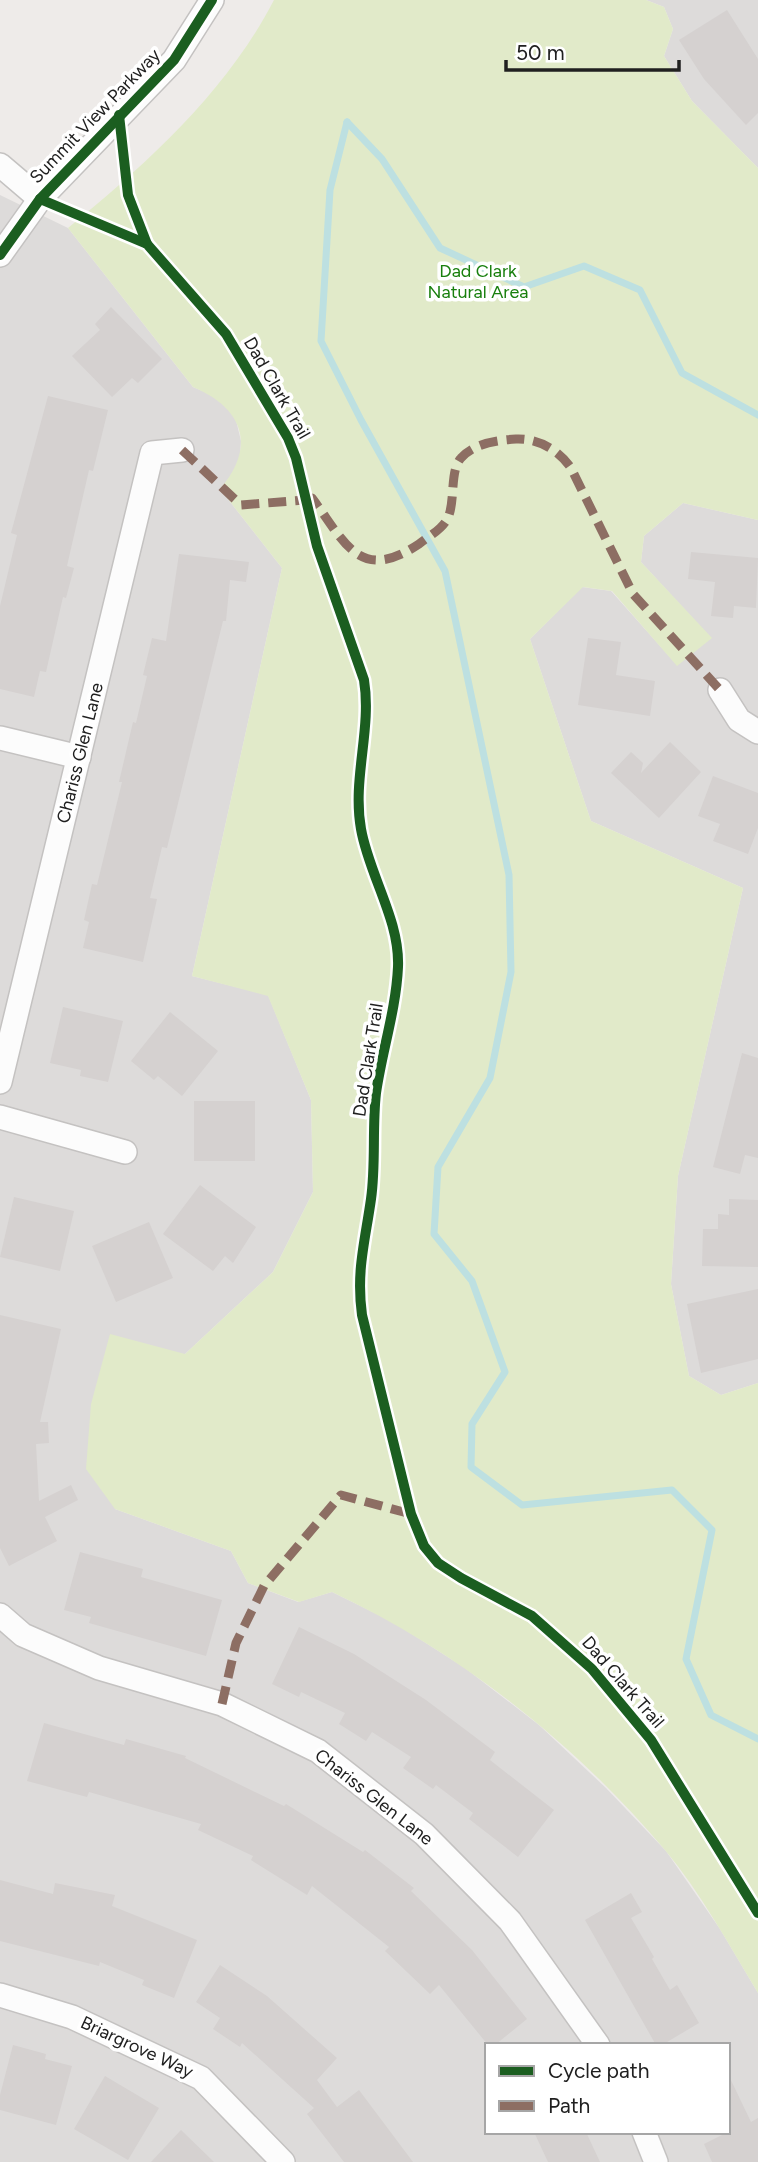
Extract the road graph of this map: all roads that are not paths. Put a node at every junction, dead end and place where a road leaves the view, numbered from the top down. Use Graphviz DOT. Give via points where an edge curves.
graph roads {
  1 [pos="212,0"];
  2 [pos="0,165"];
  3 [pos="40,199"];
  4 [pos="0,255"];
  5 [pos="182,450"];
  6 [pos="720,690"];
  7 [pos="758,732"];
  8 [pos="0,738"];
  9 [pos="79,757"];
  10 [pos="0,1082"];
  11 [pos="0,1117"];
  12 [pos="125,1152"];
  13 [pos="0,1615"];
  14 [pos="0,1995"];
  15 [pos="597,2043"];
  16 [pos="645,2134"];
  17 [pos="283,2162"];
  18 [pos="656,2162"];
  1 -- 3 [label="street, Summit View Parkway" via="174,60"];
  2 -- 3 [label="street"];
  3 -- 4 [label="street, Summit View Parkway"];
  5 -- 9 [label="street, Chariss Glen Lane" via="152,453"];
  6 -- 7 [label="street" via="739,720"];
  8 -- 9 [label="street"];
  9 -- 10 [label="street, Chariss Glen Lane"];
  11 -- 12 [label="street"];
  13 -- 15 [label="street, Chariss Glen Lane" via="23,1635 87,1663 222,1704 318,1751 424,1834 510,1921"];
  14 -- 17 [label="street, Briargrove Way" via="72,2017 201,2078"];
  16 -- 18 [label="street"];
}
